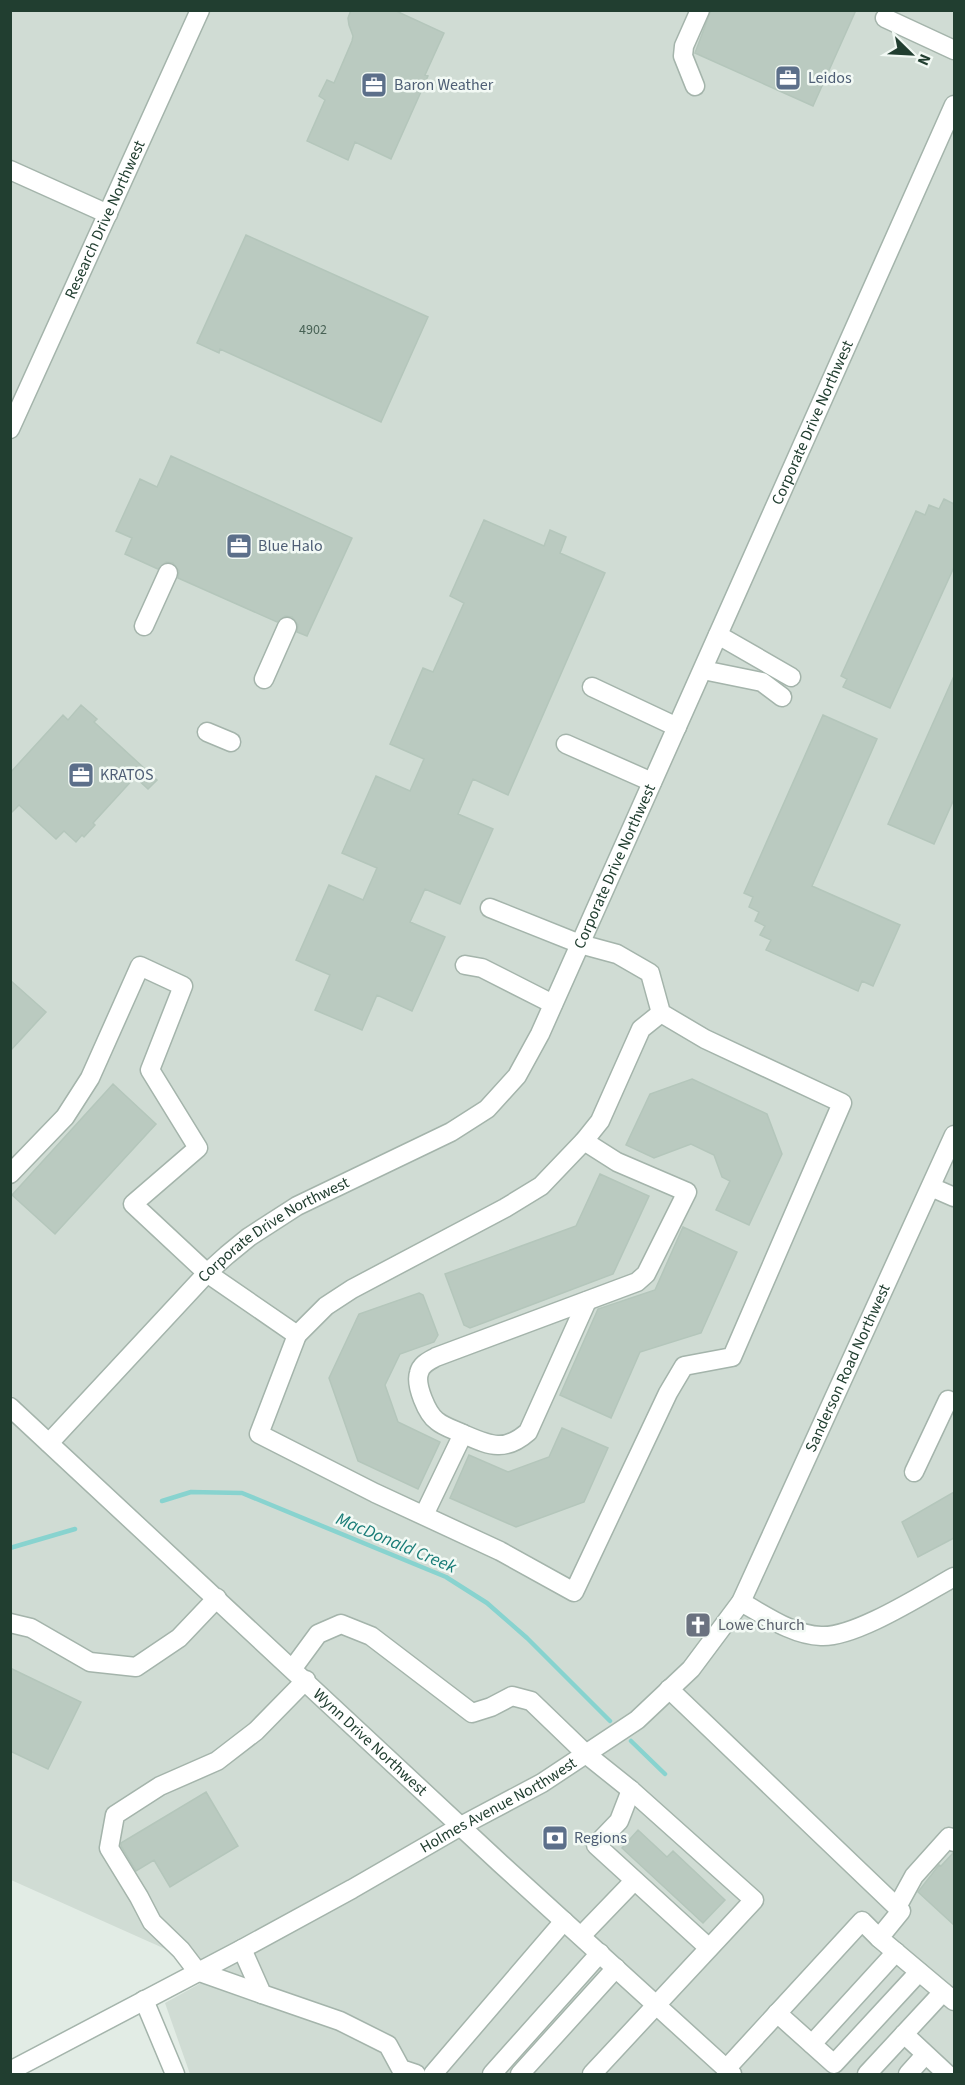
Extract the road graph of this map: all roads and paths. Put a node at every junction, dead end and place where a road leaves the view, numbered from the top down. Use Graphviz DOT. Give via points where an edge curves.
graph roads {
  1 [pos="200,10"];
  2 [pos="700,10"];
  3 [pos="885,18"];
  4 [pos="954,50"];
  5 [pos="695,86"];
  6 [pos="954,105"];
  7 [pos="10,170"];
  8 [pos="108,214"];
  9 [pos="10,429"];
  10 [pos="168,573"];
  11 [pos="144,626"];
  12 [pos="287,627"];
  13 [pos="718,635"];
  14 [pos="702,670"];
  15 [pos="791,677"];
  16 [pos="264,679"];
  17 [pos="592,687"];
  18 [pos="782,697"];
  19 [pos="677,727"];
  20 [pos="207,732"];
  21 [pos="231,742"];
  22 [pos="566,744"];
  23 [pos="652,782"];
  24 [pos="490,908"];
  25 [pos="580,944"];
  26 [pos="465,965"];
  27 [pos="553,1004"];
  28 [pos="661,1013"];
  29 [pos="954,1135"];
  30 [pos="584,1141"];
  31 [pos="10,1174"];
  32 [pos="931,1186"];
  33 [pos="954,1197"];
  34 [pos="207,1272"];
  35 [pos="587,1301"];
  36 [pos="297,1335"];
  37 [pos="948,1400"];
  38 [pos="10,1407"];
  39 [pos="463,1434"];
  40 [pos="49,1443"];
  41 [pos="914,1472"];
  42 [pos="424,1515"];
  43 [pos="954,1577"];
  44 [pos="217,1598"];
  45 [pos="741,1602"];
  46 [pos="10,1623"];
  47 [pos="299,1674"];
  48 [pos="669,1689"];
  49 [pos="586,1754"];
  50 [pos="631,1790"];
  51 [pos="461,1826"];
  52 [pos="954,1842"];
  53 [pos="634,1881"];
  54 [pos="897,1906"];
  55 [pos="564,1921"];
  56 [pos="581,1936"];
  57 [pos="879,1938"];
  58 [pos="710,1948"];
  59 [pos="242,1949"];
  60 [pos="896,1952"];
  61 [pos="600,1953"];
  62 [pos="616,1968"];
  63 [pos="197,1971"];
  64 [pos="919,1972"];
  65 [pos="262,1994"];
  66 [pos="949,1997"];
  67 [pos="144,2000"];
  68 [pos="657,2005"];
  69 [pos="777,2013"];
  70 [pos="904,2034"];
  71 [pos="854,2043"];
  72 [pos="812,2044"];
  73 [pos="925,2055"];
  74 [pos="872,2069"];
  75 [pos="10,2071"];
  76 [pos="729,2072"];
  77 [pos="175,2074"];
  78 [pos="416,2074"];
  79 [pos="433,2074"];
  80 [pos="492,2074"];
  81 [pos="520,2074"];
  82 [pos="592,2074"];
  83 [pos="908,2074"];
  84 [pos="947,2074"];
  1 -- 8 [label="street, Research Drive Northwest"];
  2 -- 5 [label="street" via="683,56"];
  3 -- 4 [label="street"];
  6 -- 13 [label="street, Corporate Drive Northwest"];
  7 -- 8 [label="street"];
  8 -- 9 [label="street, Research Drive Northwest"];
  10 -- 11 [label="street"];
  12 -- 16 [label="street"];
  13 -- 14 [label="street, Corporate Drive Northwest"];
  13 -- 15 [label="street"];
  14 -- 18 [label="street" via="762,682"];
  14 -- 19 [label="street, Corporate Drive Northwest"];
  17 -- 19 [label="street"];
  19 -- 23 [label="street, Corporate Drive Northwest"];
  20 -- 21 [label="street"];
  22 -- 23 [label="street"];
  23 -- 25 [label="street, Corporate Drive Northwest"];
  24 -- 25 [label="street"];
  25 -- 27 [label="street, Corporate Drive Northwest"];
  25 -- 28 [label="street" via="617,954 650,973"];
  26 -- 27 [label="street" via="482,968"];
  27 -- 34 [label="street, Corporate Drive Northwest" via="528,1059 487,1109 451,1132 297,1206 249,1237"];
  28 -- 30 [label="street" via="642,1029 600,1121"];
  28 -- 42 [label="street" via="705,1039 842,1103 732,1357 684,1366 574,1592"];
  29 -- 32 [label="street, Sanderson Road Northwest"];
  30 -- 35 [label="street" via="617,1162 687,1192 646,1275 638,1282"];
  30 -- 36 [label="street" via="541,1186 352,1289 326,1306"];
  31 -- 34 [label="street" via="65,1117 90,1078 140,966 183,986 150,1070 198,1148 133,1204"];
  32 -- 33 [label="street"];
  32 -- 45 [label="street, Sanderson Road Northwest"];
  34 -- 36 [label="street"];
  34 -- 40 [label="street, Corporate Drive Northwest"];
  35 -- 39 [label="street" via="528,1432 500,1446 490,1446"];
  35 -- 39 [label="street" via="424,1363 418,1385 426,1406 435,1421"];
  36 -- 42 [label="street" via="259,1434"];
  37 -- 41 [label="street"];
  38 -- 40 [label="street, Wynn Drive Northwest"];
  39 -- 42 [label="street"];
  40 -- 44 [label="street, Wynn Drive Northwest"];
  43 -- 45 [label="street" via="858,1629 821,1637 792,1630"];
  44 -- 46 [label="street" via="179,1638 136,1666 90,1662 31,1628"];
  44 -- 47 [label="street, Wynn Drive Northwest"];
  45 -- 48 [label="street, Holmes Avenue Northwest" via="691,1669"];
  47 -- 49 [label="street" via="318,1634 341,1624 371,1636 472,1713 512,1695 531,1701"];
  47 -- 51 [label="street, Wynn Drive Northwest"];
  47 -- 63 [label="street" via="256,1731 217,1761 160,1786 115,1815 109,1848 152,1922 182,1950"];
  48 -- 49 [label="street, Holmes Avenue Northwest" via="632,1724"];
  48 -- 54 [label="street"];
  49 -- 50 [label="street"];
  49 -- 51 [label="street, Holmes Avenue Northwest" via="542,1783"];
  50 -- 53 [label="street" via="619,1821 596,1845"];
  50 -- 58 [label="street" via="754,1900"];
  51 -- 55 [label="street, Wynn Drive Northwest"];
  51 -- 59 [label="street, Holmes Avenue Northwest"];
  52 -- 54 [label="street" via="949,1837 914,1876"];
  53 -- 56 [label="street"];
  53 -- 58 [label="street"];
  54 -- 57 [label="street" via="901,1911"];
  55 -- 56 [label="street, Wynn Drive Northwest"];
  55 -- 79 [label="street"];
  56 -- 61 [label="street, Wynn Drive Northwest"];
  57 -- 60 [label="street"];
  57 -- 69 [label="street" via="862,1921"];
  58 -- 68 [label="street"];
  59 -- 63 [label="street, Holmes Avenue Northwest"];
  59 -- 65 [label="street"];
  60 -- 64 [label="street"];
  60 -- 72 [label="street"];
  61 -- 62 [label="street, Wynn Drive Northwest"];
  61 -- 80 [label="street"];
  62 -- 68 [label="street, Wynn Drive Northwest"];
  62 -- 81 [label="street"];
  63 -- 65 [label="street"];
  63 -- 67 [label="street, Holmes Avenue Northwest"];
  64 -- 66 [label="street"];
  64 -- 71 [label="street"];
  65 -- 78 [label="street" via="340,2021 387,2045 401,2069"];
  66 -- 70 [label="street"];
  67 -- 75 [label="street, Holmes Avenue Northwest"];
  67 -- 77 [label="street"];
  68 -- 76 [label="street, Wynn Drive Northwest"];
  68 -- 82 [label="street"];
  69 -- 72 [label="street"];
  69 -- 76 [label="street"];
  70 -- 73 [label="street"];
  70 -- 74 [label="street"];
  71 -- 72 [label="street" via="834,2064"];
  71 -- 74 [label="street"];
  73 -- 83 [label="street"];
  73 -- 84 [label="street"];
}
